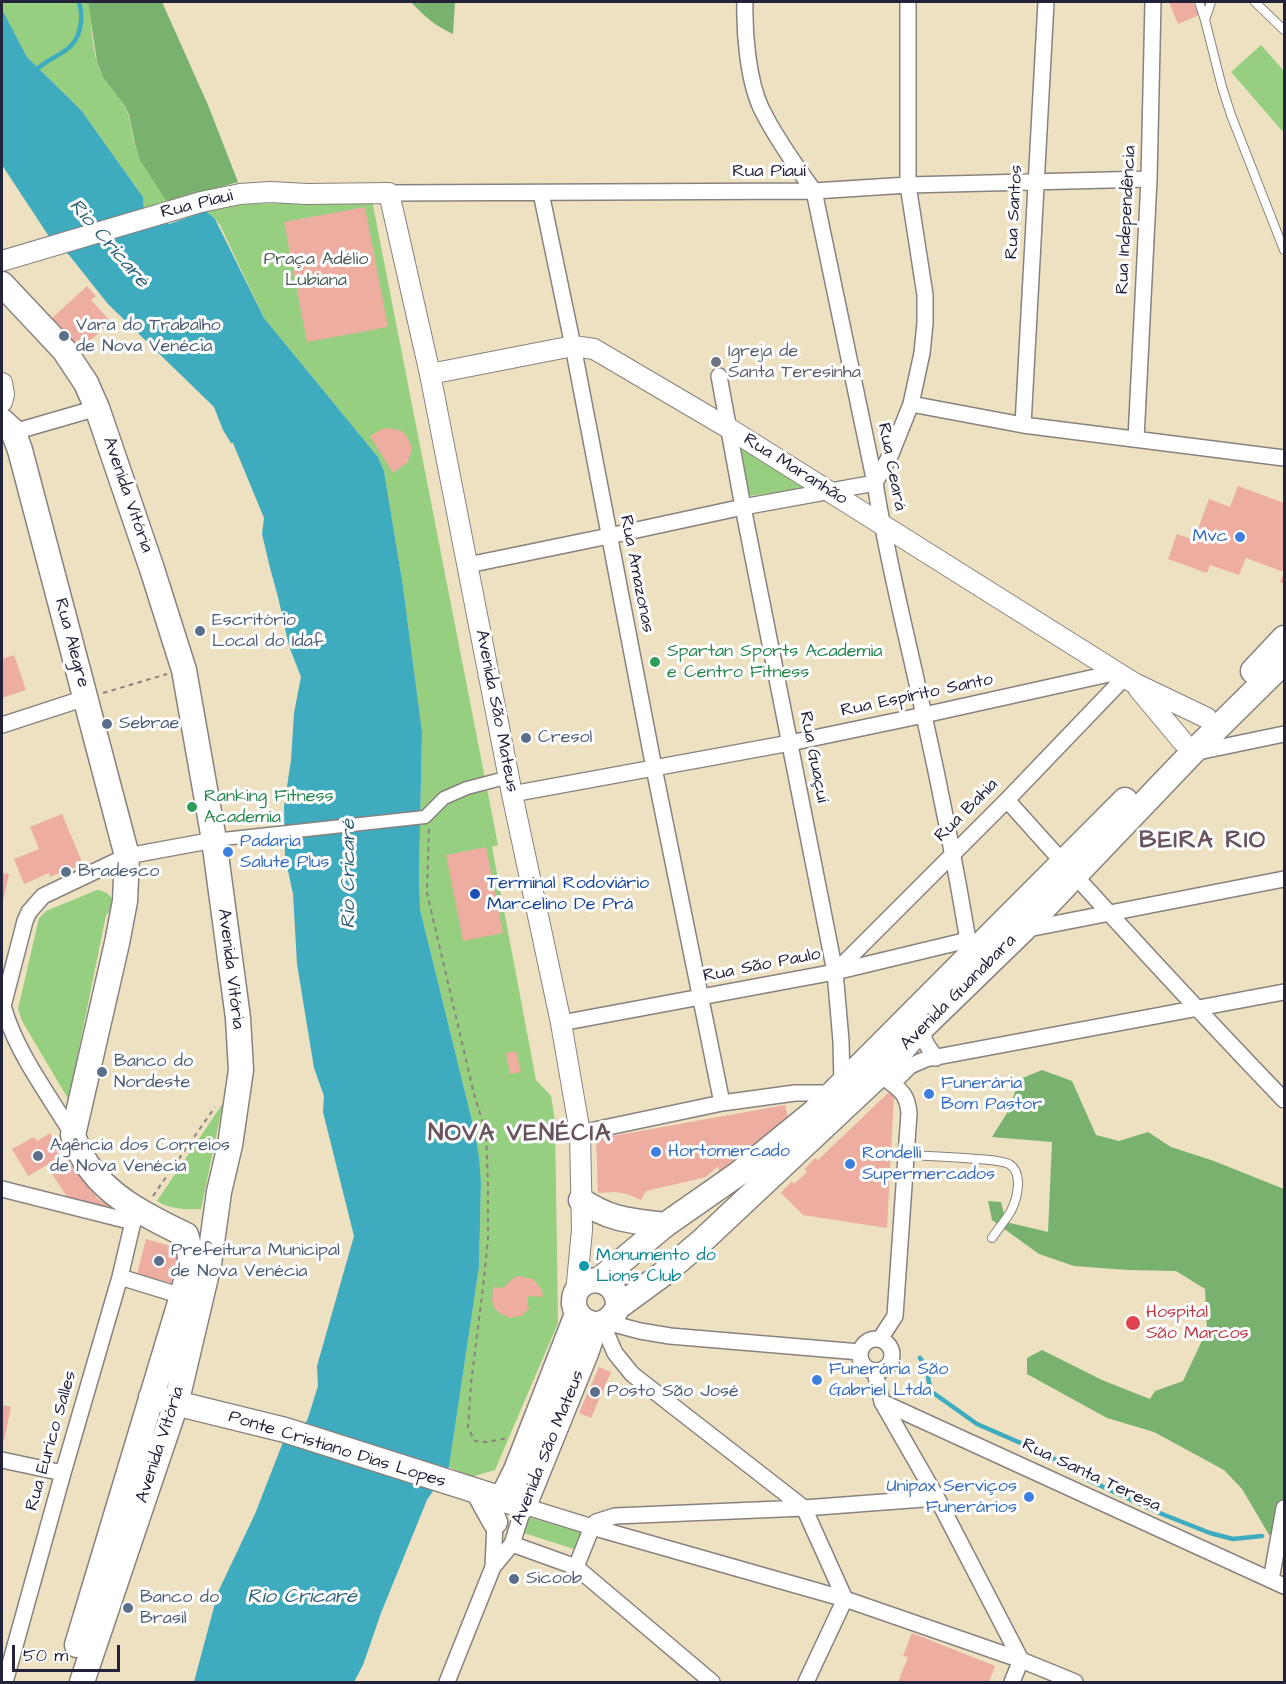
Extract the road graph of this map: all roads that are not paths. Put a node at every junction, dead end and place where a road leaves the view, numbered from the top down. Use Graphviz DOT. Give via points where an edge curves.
graph roads {
  1 [pos="745,2"];
  2 [pos="908,2"];
  3 [pos="1046,2"];
  4 [pos="1153,2"];
  5 [pos="1198,2"];
  6 [pos="1210,2"];
  7 [pos="1255,2"];
  8 [pos="1205,20"];
  9 [pos="1284,30"];
  10 [pos="1149,179"];
  11 [pos="1036,183"];
  12 [pos="908,185"];
  13 [pos="814,191"];
  14 [pos="541,193"];
  15 [pos="389,194"];
  16 [pos="1284,250"];
  17 [pos="6,259"];
  18 [pos="2,284"];
  19 [pos="573,346"];
  20 [pos="430,374"];
  21 [pos="719,376"];
  22 [pos="2,383"];
  23 [pos="2,402"];
  24 [pos="911,404"];
  25 [pos="97,408"];
  26 [pos="1023,425"];
  27 [pos="730,429"];
  28 [pos="5,430"];
  29 [pos="1136,439"];
  30 [pos="1284,458"];
  31 [pos="875,483"];
  32 [pos="829,492"];
  33 [pos="743,507"];
  34 [pos="882,524"];
  35 [pos="609,536"];
  36 [pos="468,565"];
  37 [pos="1284,638"];
  38 [pos="1284,662"];
  39 [pos="1126,677"];
  40 [pos="85,698"];
  41 [pos="924,715"];
  42 [pos="1207,718"];
  43 [pos="2,725"];
  44 [pos="1284,734"];
  45 [pos="790,743"];
  46 [pos="1188,747"];
  47 [pos="654,768"];
  48 [pos="510,786"];
  49 [pos="1007,800"];
  50 [pos="214,840"];
  51 [pos="953,853"];
  52 [pos="127,856"];
  53 [pos="1068,869"];
  54 [pos="1284,879"];
  55 [pos="1111,914"];
  56 [pos="1023,930"];
  57 [pos="973,944"];
  58 [pos="835,972"];
  59 [pos="1284,992"];
  60 [pos="700,997"];
  61 [pos="2,1006"];
  62 [pos="1196,1008"];
  63 [pos="561,1023"];
  64 [pos="921,1030"];
  65 [pos="841,1041"];
  66 [pos="936,1058"];
  67 [pos="881,1071"];
  68 [pos="838,1089"];
  69 [pos="795,1093"];
  70 [pos="1284,1100"];
  71 [pos="722,1103"];
  72 [pos="814,1112"];
  73 [pos="580,1133"];
  74 [pos="73,1136"];
  75 [pos="907,1155"];
  76 [pos="2,1189"];
  77 [pos="219,1192"];
  78 [pos="581,1200"];
  79 [pos="138,1218"];
  80 [pos="665,1225"];
  81 [pos="186,1235"];
  82 [pos="992,1238"];
  83 [pos="120,1277"];
  84 [pos="182,1296"];
  85 [pos="598,1306"];
  86 [pos="880,1339"];
  87 [pos="860,1352"];
  88 [pos="876,1372"];
  89 [pos="151,1397"];
  90 [pos="882,1402"];
  91 [pos="176,1404"];
  92 [pos="2,1460"];
  93 [pos="63,1473"];
  94 [pos="937,1498"];
  95 [pos="492,1502"];
  96 [pos="804,1508"];
  97 [pos="1284,1508"];
  98 [pos="592,1527"];
  99 [pos="512,1544"];
  100 [pos="492,1567"];
  101 [pos="576,1567"];
  102 [pos="1278,1583"];
  103 [pos="845,1599"];
  104 [pos="1021,1660"];
  105 [pos="6,1683"];
  106 [pos="66,1683"];
  107 [pos="82,1683"];
  108 [pos="447,1683"];
  109 [pos="712,1683"];
  110 [pos="806,1683"];
  111 [pos="1012,1683"];
  112 [pos="1075,1683"];
  1 -- 13 [label="street, Rua Ceará" via="745,33 760,107"];
  2 -- 12 [label="street"];
  3 -- 11 [label="street, Rua Santos"];
  4 -- 10 [label="street, Rua Independência"];
  5 -- 8 [label="lane"];
  6 -- 8 [label="lane"];
  7 -- 9 [label="lane"];
  8 -- 16 [label="lane" via="1222,87"];
  10 -- 11 [label="street, Rua Piauí"];
  10 -- 29 [label="street, Rua Independência"];
  11 -- 12 [label="street, Rua Piauí"];
  11 -- 26 [label="street, Rua Santos"];
  12 -- 13 [label="street, Rua Piauí"];
  12 -- 24 [label="street" via="925,294 922,352"];
  13 -- 14 [label="street, Rua Piauí"];
  13 -- 31 [label="street, Rua Ceará"];
  14 -- 15 [label="street, Rua Piauí"];
  14 -- 19 [label="street, Rua Amazonas"];
  15 -- 17 [label="street, Rua Piaui" via="240,194"];
  15 -- 20 [label="street, Avenida São Mateus"];
  18 -- 25 [label="main road, Avenida Vitória" via="64,350 86,382"];
  19 -- 20 [label="street, Rua Maranhão"];
  19 -- 27 [label="street, Rua Maranhão" via="594,349"];
  19 -- 35 [label="street, Rua Amazonas"];
  20 -- 36 [label="street, Avenida São Mateus"];
  21 -- 27 [label="street, Rua Guaçuí"];
  22 -- 23 [label="street"];
  24 -- 26 [label="street"];
  24 -- 31 [label="street"];
  25 -- 28 [label="street"];
  25 -- 50 [label="main road, Avenida Vitória" via="184,669"];
  26 -- 29 [label="street"];
  27 -- 32 [label="street, Rua Maranhão"];
  27 -- 33 [label="street, Rua Guaçuí"];
  28 -- 40 [label="main road, Rua Alegre" via="20,450"];
  29 -- 30 [label="street"];
  31 -- 32 [label="street"];
  31 -- 34 [label="street, Rua Ceará"];
  32 -- 33 [label="street"];
  32 -- 34 [label="street, Rua Maranhão"];
  33 -- 35 [label="street"];
  33 -- 45 [label="street, Rua Guaçuí"];
  34 -- 39 [label="street, Rua Maranhão"];
  34 -- 41 [label="street, Rua Ceará"];
  35 -- 36 [label="street"];
  35 -- 47 [label="street, Rua Amazonas"];
  36 -- 48 [label="street, Avenida São Mateus"];
  37 -- 42 [label="main road, Avenida Guanabara"];
  38 -- 46 [label="main road, Avenida Guanabara"];
  39 -- 41 [label="street, Rua Espírito Santo"];
  39 -- 42 [label="street, Rua Maranhão"];
  39 -- 46 [label="street, Rua Maranhão"];
  39 -- 49 [label="street, Rua Bahia"];
  40 -- 43 [label="street"];
  40 -- 52 [label="main road, Rua Alegre"];
  41 -- 45 [label="street, Rua Espírito Santo"];
  41 -- 51 [label="street, Rua Ceará"];
  42 -- 46 [label="main road, Avenida Guanabara"];
  44 -- 46 [label="street"];
  45 -- 47 [label="street, Rua Espírito Santo"];
  45 -- 58 [label="street, Rua Guaçuí"];
  46 -- 53 [label="main road, Avenida Guanabara"];
  47 -- 48 [label="street, Rua Espírito Santo"];
  47 -- 60 [label="street, Rua Amazonas"];
  48 -- 50 [label="street" via="459,791 444,798 428,814"];
  48 -- 63 [label="street, Avenida São Mateus"];
  49 -- 51 [label="street, Rua Bahia"];
  49 -- 53 [label="street"];
  50 -- 52 [label="street"];
  50 -- 77 [label="main road, Avenida Vitória" via="238,1018 241,1070"];
  51 -- 57 [label="street, Rua Ceará"];
  51 -- 58 [label="street, Rua Bahia"];
  52 -- 61 [label="street" via="43,896 35,904 25,921"];
  52 -- 74 [label="main road, Rua Alegre" via="125,901 117,943"];
  53 -- 55 [label="street"];
  53 -- 56 [label="main road, Avenida Guanabara"];
  53 -- 57 [label="main road, Avenida Guanabara"];
  54 -- 55 [label="street"];
  55 -- 56 [label="street"];
  55 -- 62 [label="street"];
  56 -- 64 [label="main road, Avenida Guanabara"];
  57 -- 58 [label="street, Rua São Paulo"];
  57 -- 67 [label="main road, Avenida Guanabara"];
  58 -- 60 [label="street, Rua São Paulo"];
  58 -- 65 [label="street, Rua Guaçuí"];
  59 -- 62 [label="street"];
  60 -- 63 [label="street, Rua São Paulo"];
  60 -- 71 [label="street, Rua Amazonas"];
  61 -- 74 [label="street" via="28,1062"];
  62 -- 66 [label="street"];
  62 -- 70 [label="street"];
  63 -- 73 [label="street, Avenida São Mateus"];
  64 -- 66 [label="street"];
  64 -- 67 [label="main road, Avenida Guanabara"];
  65 -- 67 [label="street"];
  65 -- 68 [label="street"];
  66 -- 67 [label="street"];
  67 -- 68 [label="main road, Avenida Guanabara"];
  67 -- 75 [label="street" via="902,1090 908,1103"];
  67 -- 85 [label="main road, Avenida Guanabara" via="663,1274"];
  68 -- 69 [label="street"];
  68 -- 72 [label="main road, Avenida Guanabara"];
  69 -- 71 [label="street"];
  69 -- 72 [label="street"];
  71 -- 73 [label="street"];
  72 -- 80 [label="main road, Avenida Guanabara" via="738,1174"];
  73 -- 78 [label="street, Avenida São Mateus"];
  74 -- 79 [label="main road" via="85,1161"];
  75 -- 82 [label="lane" via="992,1160 1014,1168 1018,1183 1011,1210"];
  75 -- 86 [label="street" via="895,1316"];
  76 -- 79 [label="street"];
  77 -- 81 [label="main road" via="207,1214"];
  77 -- 91 [label="main road, Avenida Vitória" via="209,1264"];
  78 -- 80 [label="main road" via="611,1216"];
  78 -- 85 [label="street, Avenida São Mateus" via="582,1230"];
  79 -- 81 [label="main road"];
  79 -- 83 [label="street, Rua Eurico Salles"];
  80 -- 85 [label="main road, Avenida Guanabara"];
  81 -- 84 [label="main road, Avenida Vitória" via="191,1260"];
  83 -- 84 [label="street"];
  83 -- 93 [label="street, Rua Eurico Salles"];
  84 -- 89 [label="main road, Avenida Vitória"];
  85 -- 87 [label="street" via="640,1331"];
  85 -- 95 [label="main road, Avenida São Mateus" via="516,1470"];
  85 -- 95 [label="main road, Avenida São Mateus" via="586,1353"];
  85 -- 96 [label="street" via="615,1353 632,1374"];
  86 -- 87 [label="street" via="865,1343"];
  86 -- 88 [label="street" via="892,1349 893,1359 886,1369"];
  87 -- 88 [label="street" via="865,1367"];
  88 -- 90 [label="street"];
  89 -- 91 [label="main road, Ponte Cristiano Dias Lopes"];
  89 -- 106 [label="main road, Avenida Vitória"];
  90 -- 94 [label="street"];
  90 -- 102 [label="street, Rua Santa Teresa"];
  91 -- 95 [label="main road, Ponte Cristiano Dias Lopes" via="285,1430"];
  91 -- 107 [label="main road, Avenida Vitória"];
  92 -- 93 [label="street"];
  93 -- 105 [label="street, Rua Eurico Salles"];
  94 -- 96 [label="street"];
  94 -- 104 [label="street"];
  95 -- 98 [label="street"];
  95 -- 99 [label="street, Avenida São Mateus"];
  95 -- 100 [label="street, Avenida São Mateus"];
  96 -- 98 [label="street" via="624,1514 596,1522"];
  96 -- 103 [label="street"];
  97 -- 102 [label="street"];
  98 -- 101 [label="street"];
  98 -- 103 [label="street"];
  99 -- 100 [label="street, Avenida São Mateus"];
  99 -- 101 [label="street"];
  100 -- 108 [label="street, Avenida São Mateus"];
  101 -- 109 [label="street"];
  103 -- 104 [label="street"];
  103 -- 110 [label="street"];
  104 -- 111 [label="street"];
  104 -- 112 [label="street"];
}
